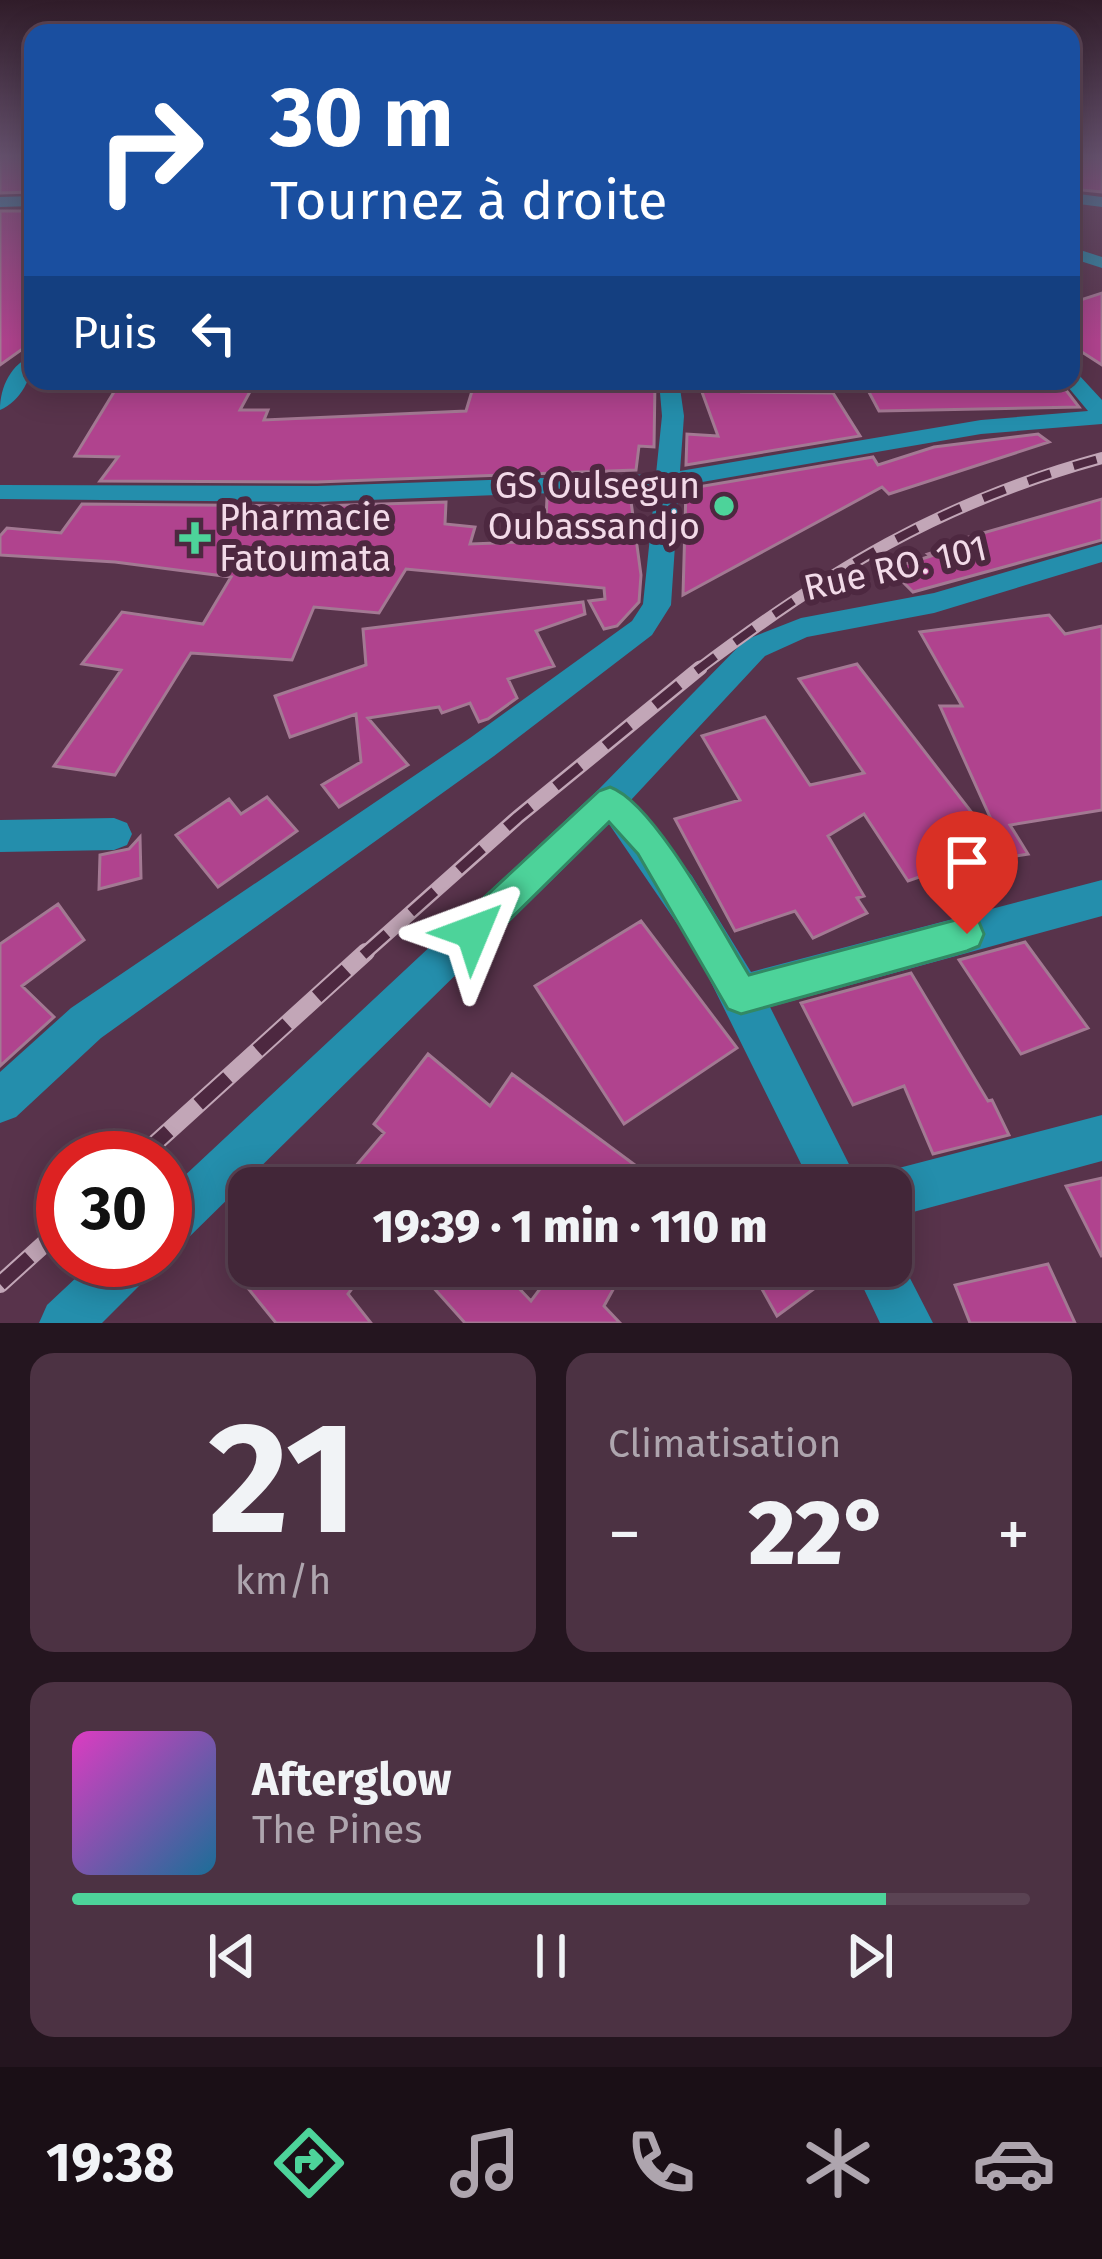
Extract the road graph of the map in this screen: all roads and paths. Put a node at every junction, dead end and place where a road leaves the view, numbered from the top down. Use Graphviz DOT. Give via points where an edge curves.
graph roads {
  1 [pos="24,372"];
  2 [pos="1080,389"];
  3 [pos="670,390"];
  4 [pos="0,403"];
  5 [pos="1102,415"];
  6 [pos="664,481"];
  7 [pos="0,492"];
  8 [pos="1102,553"];
  9 [pos="610,800"];
  10 [pos="114,834"];
  11 [pos="0,836"];
  12 [pos="1102,898"];
  13 [pos="741,995"];
  14 [pos="0,1100"];
  15 [pos="1102,1138"];
  16 [pos="827,1167"];
  17 [pos="912,1188"];
  18 [pos="192,1201"];
  19 [pos="103,1287"];
  20 [pos="889,1287"];
  21 [pos="65,1323"];
  22 [pos="908,1323"];
  1 -- 4 [label="street"];
  2 -- 5 [label="street"];
  3 -- 6 [label="street"];
  5 -- 6 [label="street" via="981,427"];
  6 -- 7 [label="street" via="317,494"];
  6 -- 14 [label="street" via="657,605 642,628 86,1023"];
  8 -- 9 [label="street, Rue RO. 101" via="934,603 801,628 755,648"];
  9 -- 13 [label="street" via="649,844"];
  9 -- 18 [label="street, Rue RO. 101"];
  10 -- 11 [label="street"];
  12 -- 13 [label="street"];
  13 -- 16 [label="street"];
  15 -- 17 [label="street"];
  19 -- 21 [label="street"];
  20 -- 22 [label="street"];
}
